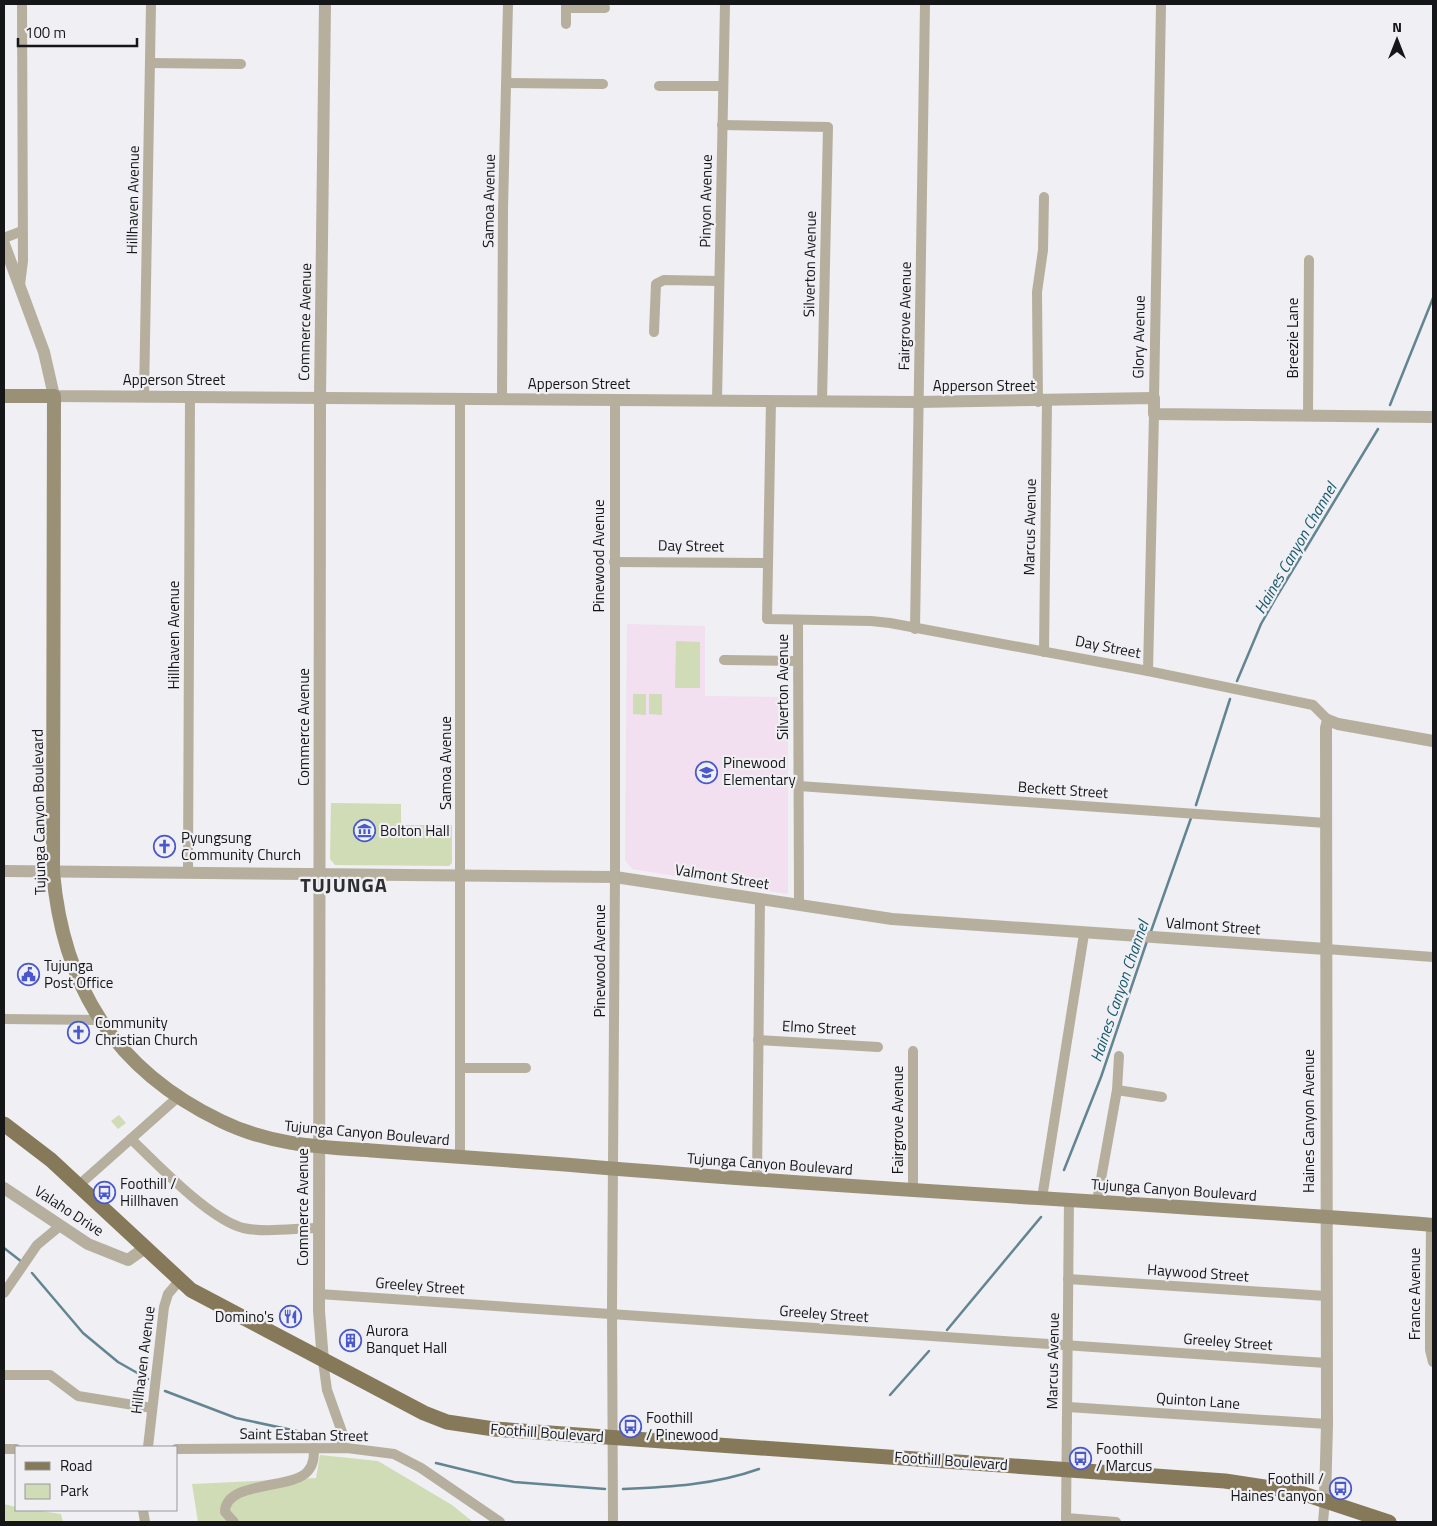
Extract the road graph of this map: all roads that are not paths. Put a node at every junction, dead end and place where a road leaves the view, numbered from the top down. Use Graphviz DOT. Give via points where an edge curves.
graph roads {
  1 [pos="22,4"];
  2 [pos="152,4"];
  3 [pos="326,4"];
  4 [pos="508,4"];
  5 [pos="725,4"];
  6 [pos="925,4"];
  7 [pos="1161,4"];
  8 [pos="566,6"];
  9 [pos="605,8"];
  10 [pos="566,24"];
  11 [pos="150,63"];
  12 [pos="241,64"];
  13 [pos="507,83"];
  14 [pos="603,84"];
  15 [pos="659,86"];
  16 [pos="723,86"];
  17 [pos="722,125"];
  18 [pos="1044,197"];
  19 [pos="22,231"];
  20 [pos="4,238"];
  21 [pos="4,244"];
  22 [pos="1309,260"];
  23 [pos="719,281"];
  24 [pos="20,291"];
  25 [pos="654,332"];
  26 [pos="4,396"];
  27 [pos="54,396"];
  28 [pos="144,396"];
  29 [pos="190,396"];
  30 [pos="320,397"];
  31 [pos="1154,398"];
  32 [pos="460,399"];
  33 [pos="502,400"];
  34 [pos="615,400"];
  35 [pos="717,400"];
  36 [pos="771,400"];
  37 [pos="822,401"];
  38 [pos="918,402"];
  39 [pos="1042,402"];
  40 [pos="1154,414"];
  41 [pos="1308,415"];
  42 [pos="1433,417"];
  43 [pos="614,562"];
  44 [pos="768,564"];
  45 [pos="768,619"];
  46 [pos="798,620"];
  47 [pos="915,629"];
  48 [pos="1044,652"];
  49 [pos="724,660"];
  50 [pos="798,661"];
  51 [pos="1148,671"];
  52 [pos="1328,720"];
  53 [pos="1433,742"];
  54 [pos="799,786"];
  55 [pos="1326,823"];
  56 [pos="4,872"];
  57 [pos="53,872"];
  58 [pos="188,873"];
  59 [pos="320,873"];
  60 [pos="460,875"];
  61 [pos="615,877"];
  62 [pos="760,899"];
  63 [pos="799,905"];
  64 [pos="1084,934"];
  65 [pos="1326,949"];
  66 [pos="1433,957"];
  67 [pos="4,1019"];
  68 [pos="100,1020"];
  69 [pos="758,1040"];
  70 [pos="878,1047"];
  71 [pos="913,1052"];
  72 [pos="1120,1056"];
  73 [pos="460,1068"];
  74 [pos="526,1068"];
  75 [pos="1116,1090"];
  76 [pos="178,1096"];
  77 [pos="1162,1098"];
  78 [pos="4,1124"];
  79 [pos="131,1139"];
  80 [pos="320,1147"];
  81 [pos="460,1158"];
  82 [pos="614,1170"];
  83 [pos="757,1179"];
  84 [pos="79,1185"];
  85 [pos="4,1188"];
  86 [pos="913,1188"];
  87 [pos="1042,1198"];
  88 [pos="1069,1199"];
  89 [pos="1098,1201"];
  90 [pos="1325,1216"];
  91 [pos="1432,1225"];
  92 [pos="60,1226"];
  93 [pos="320,1228"];
  94 [pos="145,1248"];
  95 [pos="1068,1279"];
  96 [pos="179,1280"];
  97 [pos="4,1293"];
  98 [pos="319,1294"];
  99 [pos="1326,1296"];
  100 [pos="612,1314"];
  101 [pos="1069,1346"];
  102 [pos="323,1361"];
  103 [pos="1433,1362"];
  104 [pos="1326,1363"];
  105 [pos="4,1375"];
  106 [pos="1068,1407"];
  107 [pos="152,1408"];
  108 [pos="1327,1424"];
  109 [pos="612,1438"];
  110 [pos="148,1446"];
  111 [pos="314,1448"];
  112 [pos="342,1448"];
  113 [pos="178,1449"];
  114 [pos="1067,1469"];
  115 [pos="1325,1500"];
  116 [pos="1066,1520"];
  117 [pos="234,1522"];
  118 [pos="500,1522"];
  119 [pos="613,1522"];
  120 [pos="1116,1522"];
  121 [pos="1323,1522"];
  122 [pos="1389,1522"];
  1 -- 19 [label="street"];
  2 -- 11 [label="street, Hillhaven Avenue"];
  3 -- 30 [label="street, Commerce Avenue"];
  4 -- 13 [label="street, Samoa Avenue"];
  5 -- 16 [label="street, Pinyon Avenue"];
  6 -- 38 [label="street, Fairgrove Avenue"];
  7 -- 31 [label="street, Glory Avenue"];
  8 -- 9 [label="street"];
  8 -- 10 [label="street"];
  11 -- 12 [label="street"];
  11 -- 28 [label="street, Hillhaven Avenue"];
  13 -- 14 [label="street"];
  13 -- 33 [label="street, Samoa Avenue"];
  15 -- 16 [label="street"];
  16 -- 17 [label="street, Pinyon Avenue"];
  17 -- 23 [label="street, Pinyon Avenue"];
  17 -- 37 [label="street, Silverton Avenue" via="828,127"];
  18 -- 39 [label="street, Marcus Avenue" via="1043,250 1037,292"];
  19 -- 20 [label="street"];
  19 -- 24 [label="street"];
  21 -- 24 [label="street, Tujunga Canyon Boulevard"];
  22 -- 41 [label="street, Breezie Lane"];
  23 -- 25 [label="street" via="664,280 656,284"];
  23 -- 35 [label="street, Pinyon Avenue"];
  24 -- 27 [label="street, Tujunga Canyon Boulevard" via="44,352"];
  26 -- 27 [label="main road, Apperson Street"];
  27 -- 28 [label="street, Apperson Street"];
  27 -- 57 [label="main road, Tujunga Canyon Boulevard"];
  28 -- 29 [label="street, Apperson Street"];
  29 -- 30 [label="street, Apperson Street"];
  29 -- 58 [label="street, Hillhaven Avenue"];
  30 -- 32 [label="street, Apperson Street"];
  30 -- 59 [label="street, Commerce Avenue"];
  31 -- 39 [label="street, Apperson Street"];
  31 -- 40 [label="street, Glory Avenue"];
  32 -- 33 [label="street, Apperson Street"];
  32 -- 60 [label="street, Samoa Avenue"];
  33 -- 34 [label="street, Apperson Street"];
  34 -- 35 [label="street, Apperson Street"];
  34 -- 43 [label="street, Pinewood Avenue"];
  35 -- 36 [label="street, Apperson Street"];
  36 -- 37 [label="street, Apperson Street"];
  36 -- 44 [label="street, Silverton Avenue"];
  37 -- 38 [label="street, Apperson Street"];
  38 -- 39 [label="street, Apperson Street"];
  38 -- 47 [label="street, Fairgrove Avenue"];
  39 -- 48 [label="street, Marcus Avenue"];
  40 -- 41 [label="street"];
  40 -- 51 [label="street, Glory Avenue"];
  41 -- 42 [label="street"];
  43 -- 44 [label="street, Day Street"];
  43 -- 61 [label="street, Pinewood Avenue"];
  44 -- 45 [label="street, Silverton Avenue"];
  45 -- 46 [label="street, Day Street"];
  46 -- 47 [label="street, Day Street" via="871,621"];
  46 -- 50 [label="street, Silverton Avenue"];
  47 -- 48 [label="street, Day Street"];
  48 -- 51 [label="street, Day Street"];
  49 -- 50 [label="street"];
  50 -- 54 [label="street, Silverton Avenue"];
  51 -- 52 [label="street, Day Street" via="1312,705"];
  52 -- 53 [label="street, Day Street"];
  52 -- 55 [label="street, Haines Canyon Avenue"];
  54 -- 55 [label="street, Beckett Street"];
  54 -- 63 [label="street, Silverton Avenue"];
  55 -- 65 [label="street, Haines Canyon Avenue"];
  56 -- 57 [label="street, Valmont Street"];
  57 -- 58 [label="street, Valmont Street"];
  57 -- 68 [label="main road, Tujunga Canyon Boulevard" via="69,956"];
  58 -- 59 [label="street, Valmont Street"];
  59 -- 60 [label="street, Valmont Street"];
  59 -- 80 [label="street, Commerce Avenue"];
  60 -- 61 [label="street, Valmont Street"];
  60 -- 73 [label="street, Samoa Avenue"];
  61 -- 62 [label="street, Valmont Street"];
  61 -- 82 [label="street, Pinewood Avenue"];
  62 -- 63 [label="street, Valmont Street"];
  62 -- 69 [label="street"];
  63 -- 64 [label="street, Valmont Street" via="892,919"];
  64 -- 65 [label="street, Valmont Street"];
  64 -- 87 [label="street"];
  65 -- 66 [label="street, Valmont Street"];
  65 -- 90 [label="street, Haines Canyon Avenue"];
  67 -- 68 [label="street"];
  68 -- 76 [label="main road, Tujunga Canyon Boulevard" via="142,1068"];
  69 -- 70 [label="street, Elmo Street"];
  69 -- 83 [label="street"];
  71 -- 86 [label="street, Fairgrove Avenue"];
  72 -- 75 [label="street"];
  73 -- 74 [label="street"];
  73 -- 81 [label="street, Samoa Avenue"];
  75 -- 77 [label="street"];
  75 -- 89 [label="street"];
  76 -- 79 [label="street"];
  76 -- 80 [label="main road, Tujunga Canyon Boulevard" via="253,1134 286,1144"];
  78 -- 84 [label="main road, Foothill Boulevard" via="43,1152"];
  79 -- 84 [label="street"];
  79 -- 93 [label="street" via="183,1188 236,1226 253,1229"];
  80 -- 81 [label="main road, Tujunga Canyon Boulevard"];
  80 -- 93 [label="street, Commerce Avenue"];
  81 -- 82 [label="main road, Tujunga Canyon Boulevard"];
  82 -- 83 [label="main road, Tujunga Canyon Boulevard"];
  82 -- 100 [label="street, Pinewood Avenue"];
  83 -- 86 [label="main road, Tujunga Canyon Boulevard"];
  84 -- 94 [label="main road, Foothill Boulevard"];
  85 -- 92 [label="street, Valaho Drive"];
  86 -- 87 [label="main road, Tujunga Canyon Boulevard"];
  87 -- 88 [label="main road, Tujunga Canyon Boulevard"];
  88 -- 89 [label="main road, Tujunga Canyon Boulevard"];
  88 -- 95 [label="street, Marcus Avenue"];
  89 -- 90 [label="main road, Tujunga Canyon Boulevard"];
  90 -- 91 [label="main road, Tujunga Canyon Boulevard"];
  90 -- 99 [label="street, Haines Canyon Avenue"];
  91 -- 103 [label="street, France Avenue" via="1430,1350"];
  92 -- 94 [label="street, Valaho Drive" via="88,1244 126,1260 133,1259"];
  92 -- 97 [label="street" via="34,1249"];
  93 -- 98 [label="street, Commerce Avenue"];
  94 -- 96 [label="main road, Foothill Boulevard"];
  95 -- 99 [label="street, Haywood Street"];
  95 -- 101 [label="street, Marcus Avenue"];
  96 -- 102 [label="main road, Foothill Boulevard" via="202,1297"];
  96 -- 107 [label="street, Hillhaven Avenue" via="166,1300"];
  98 -- 100 [label="street, Greeley Street"];
  98 -- 102 [label="street, Commerce Avenue"];
  99 -- 104 [label="street, Haines Canyon Avenue"];
  100 -- 101 [label="street, Greeley Street"];
  100 -- 109 [label="street, Pinewood Avenue"];
  101 -- 104 [label="street, Greeley Street"];
  101 -- 106 [label="street, Marcus Avenue"];
  102 -- 109 [label="main road, Foothill Boulevard" via="447,1422"];
  102 -- 112 [label="street, Commerce Avenue" via="327,1390 340,1426"];
  104 -- 108 [label="street, Haines Canyon Avenue"];
  105 -- 107 [label="street" via="50,1375 78,1396"];
  106 -- 108 [label="street, Quinton Lane"];
  106 -- 114 [label="street, Marcus Avenue"];
  107 -- 110 [label="street, Hillhaven Avenue"];
  108 -- 115 [label="street, Haines Canyon Avenue"];
  109 -- 114 [label="main road, Foothill Boulevard"];
  109 -- 119 [label="street, Pinewood Avenue"];
  111 -- 112 [label="street, Saint Estaban Street"];
  111 -- 113 [label="street, Saint Estaban Street"];
  111 -- 117 [label="street" via="313,1463 305,1474 257,1487 230,1500 226,1512"];
  112 -- 118 [label="street, Saint Estaban Street" via="394,1454 421,1468"];
  114 -- 115 [label="main road, Foothill Boulevard" via="1257,1485"];
  114 -- 116 [label="street, Marcus Avenue"];
  115 -- 121 [label="street, Haines Canyon Avenue"];
  115 -- 122 [label="main road, Foothill Boulevard"];
  116 -- 120 [label="street"];
}
